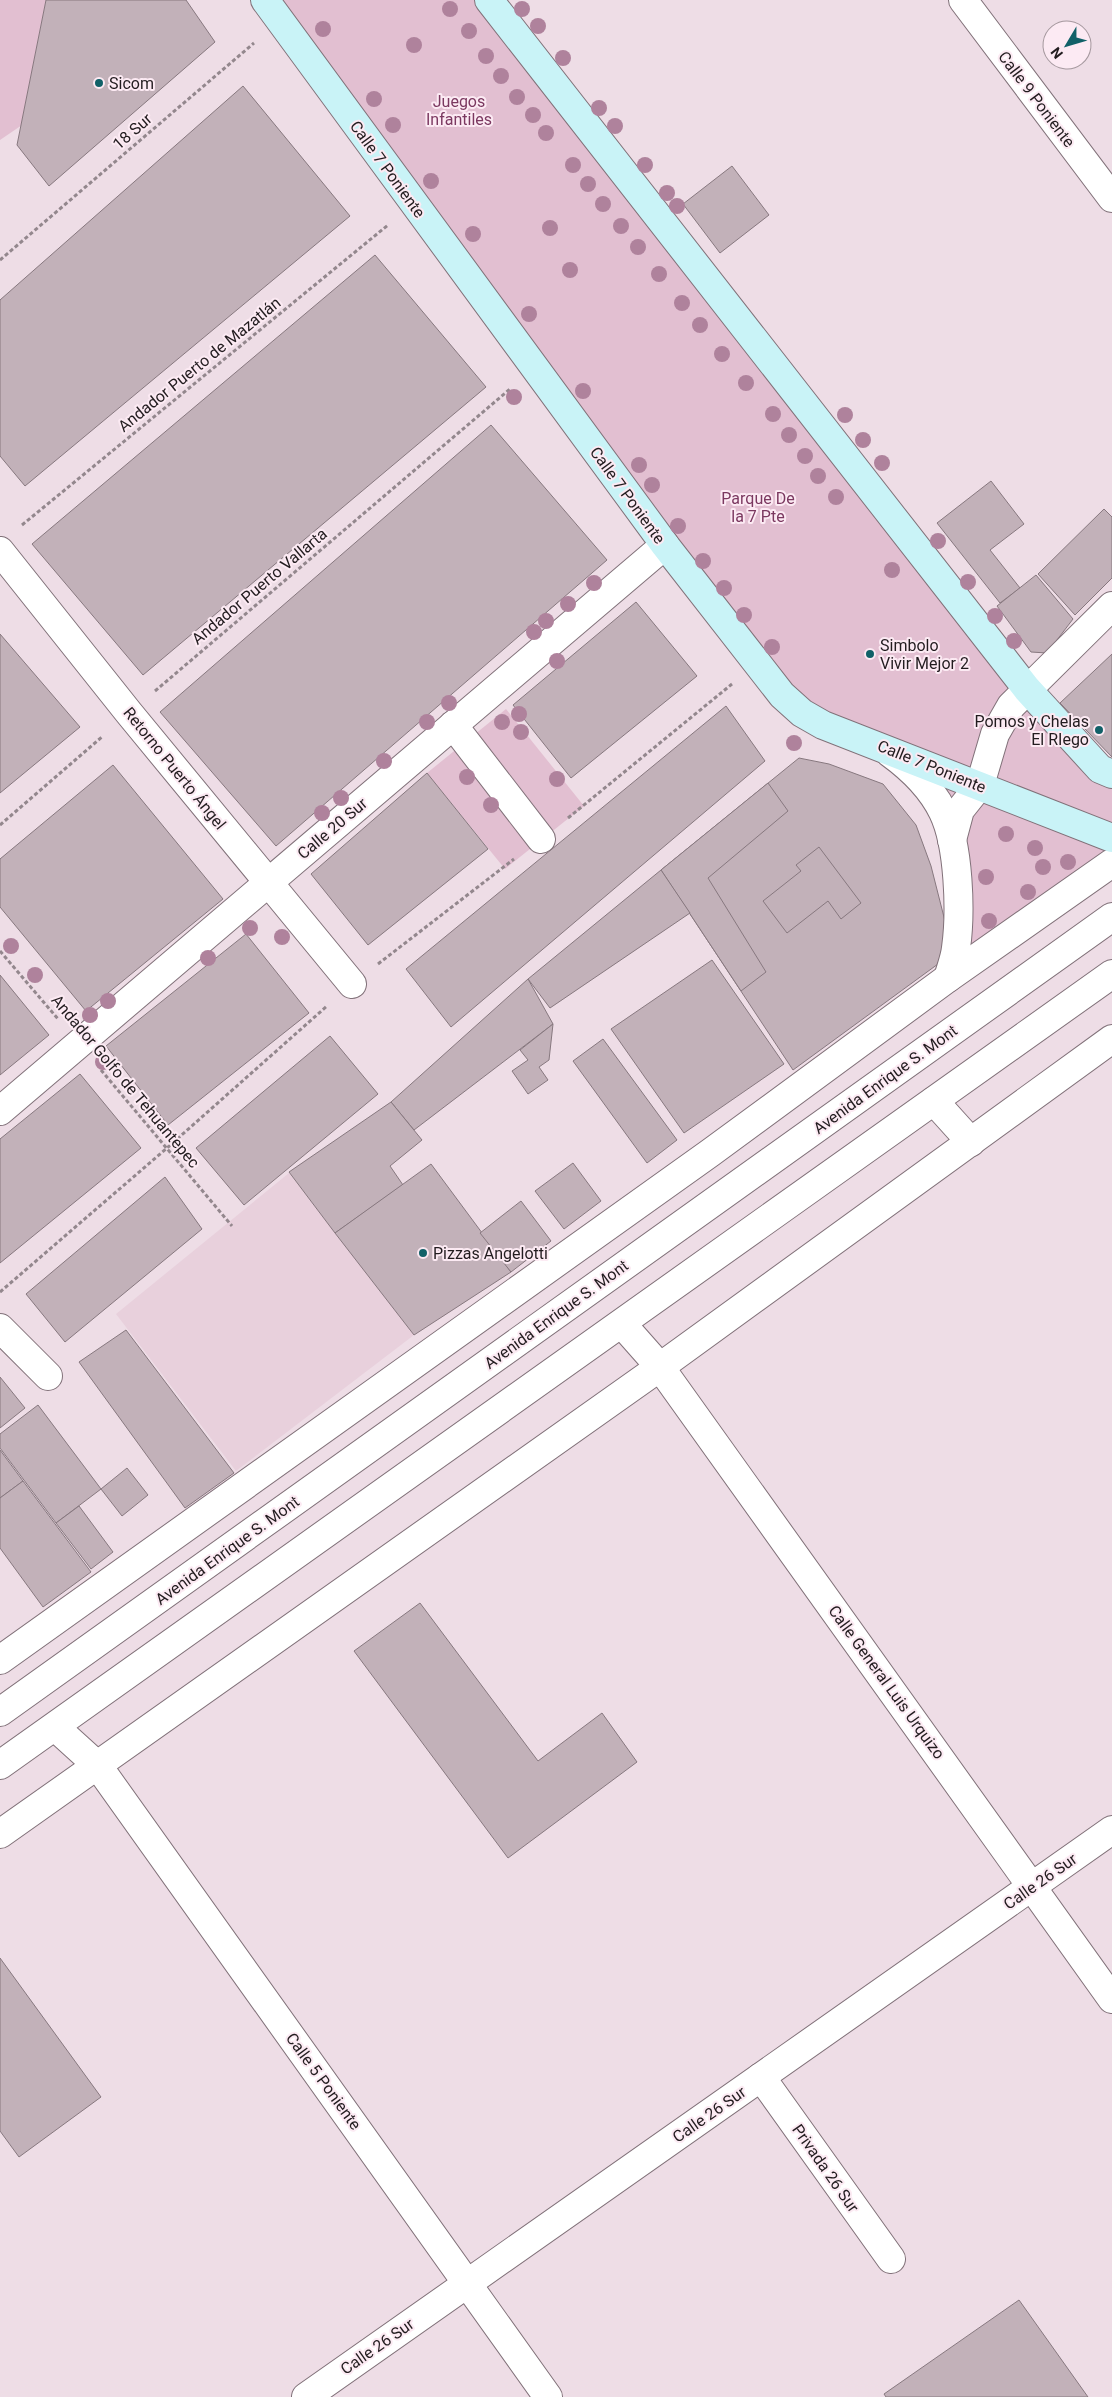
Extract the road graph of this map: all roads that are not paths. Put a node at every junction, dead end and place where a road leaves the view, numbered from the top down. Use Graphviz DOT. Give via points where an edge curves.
graph roads {
  1 [pos="489,0"];
  2 [pos="963,0"];
  3 [pos="273,10"];
  4 [pos="1112,198"];
  5 [pos="8,541"];
  6 [pos="665,545"];
  7 [pos="1112,606"];
  8 [pos="1027,689"];
  9 [pos="453,725"];
  10 [pos="876,744"];
  11 [pos="1112,774"];
  12 [pos="980,785"];
  13 [pos="1112,838"];
  14 [pos="541,839"];
  15 [pos="952,840"];
  16 [pos="1112,863"];
  17 [pos="268,882"];
  18 [pos="1112,917"];
  19 [pos="1112,974"];
  20 [pos="948,978"];
  21 [pos="352,984"];
  22 [pos="1112,1039"];
  23 [pos="934,1101"];
  24 [pos="0,1111"];
  25 [pos="971,1142"];
  26 [pos="622,1324"];
  27 [pos="0,1328"];
  28 [pos="660,1367"];
  29 [pos="48,1376"];
  30 [pos="0,1660"];
  31 [pos="0,1712"];
  32 [pos="55,1726"];
  33 [pos="0,1765"];
  34 [pos="98,1766"];
  35 [pos="1112,1830"];
  36 [pos="0,1834"];
  37 [pos="1033,1886"];
  38 [pos="1112,1999"];
  39 [pos="761,2077"];
  40 [pos="891,2259"];
  41 [pos="468,2282"];
  42 [pos="306,2397"];
  43 [pos="548,2397"];
  1 -- 8 [label="main road"];
  2 -- 4 [label="street, Calle 9 Poniente"];
  3 -- 6 [label="main road, Calle 7 Poniente"];
  5 -- 17 [label="street, Retorno Puerto Ángel" via="129,713"];
  6 -- 9 [label="street, Calle 20 Sur"];
  6 -- 10 [label="main road, Calle 7 Poniente" via="782,694 802,713"];
  7 -- 8 [label="street"];
  8 -- 11 [label="main road" via="1100,769"];
  8 -- 12 [label="street" via="1011,706 995,734"];
  9 -- 14 [label="street"];
  9 -- 17 [label="street, Calle 20 Sur"];
  10 -- 12 [label="main road, Calle 7 Poniente"];
  10 -- 15 [label="street" via="906,764 926,784 944,813"];
  12 -- 13 [label="main road, Calle 7 Poniente"];
  12 -- 15 [label="street" via="960,810"];
  15 -- 20 [label="street" via="959,911 956,950"];
  16 -- 20 [label="street"];
  17 -- 21 [label="street, Retorno Puerto Ángel"];
  17 -- 24 [label="street, Calle 20 Sur"];
  18 -- 31 [label="street, Avenida Enrique S. Mont"];
  19 -- 23 [label="street"];
  20 -- 30 [label="street" via="640,1204"];
  22 -- 25 [label="street"];
  23 -- 25 [label="street"];
  23 -- 26 [label="street"];
  25 -- 28 [label="street"];
  26 -- 28 [label="street, Calle General Luis Urquizo"];
  26 -- 32 [label="street"];
  27 -- 29 [label="street"];
  28 -- 34 [label="street"];
  28 -- 37 [label="street, Calle General Luis Urquizo"];
  32 -- 33 [label="street"];
  32 -- 34 [label="street, Calle 5 Poniente"];
  34 -- 36 [label="street"];
  34 -- 41 [label="street, Calle 5 Poniente"];
  35 -- 37 [label="street, Calle 26 Sur"];
  37 -- 38 [label="street, Calle General Luis Urquizo"];
  37 -- 39 [label="street, Calle 26 Sur"];
  39 -- 40 [label="street, Privada 26 Sur"];
  39 -- 41 [label="street, Calle 26 Sur"];
  41 -- 42 [label="street, Calle 26 Sur"];
  41 -- 43 [label="street, Calle 5 Poniente"];
}
